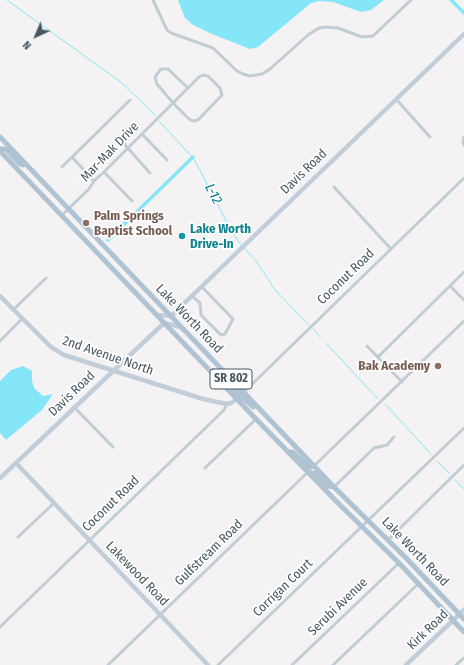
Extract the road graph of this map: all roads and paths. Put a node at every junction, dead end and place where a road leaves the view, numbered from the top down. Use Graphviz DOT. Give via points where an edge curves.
graph roads {
  1 [pos="153,0"];
  2 [pos="410,0"];
  3 [pos="464,34"];
  4 [pos="188,88"];
  5 [pos="396,99"];
  6 [pos="130,100"];
  7 [pos="173,103"];
  8 [pos="133,124"];
  9 [pos="142,134"];
  10 [pos="0,137"];
  11 [pos="430,137"];
  12 [pos="464,137"];
  13 [pos="463,144"];
  14 [pos="127,148"];
  15 [pos="0,150"];
  16 [pos="72,157"];
  17 [pos="167,160"];
  18 [pos="25,163"];
  19 [pos="62,167"];
  20 [pos="104,172"];
  21 [pos="150,173"];
  22 [pos="464,178"];
  23 [pos="94,181"];
  24 [pos="334,187"];
  25 [pos="132,201"];
  26 [pos="68,209"];
  27 [pos="62,215"];
  28 [pos="391,249"];
  29 [pos="464,272"];
  30 [pos="46,278"];
  31 [pos="450,286"];
  32 [pos="202,287"];
  33 [pos="0,296"];
  34 [pos="192,296"];
  35 [pos="464,300"];
  36 [pos="13,310"];
  37 [pos="156,315"];
  38 [pos="171,316"];
  39 [pos="22,319"];
  40 [pos="464,322"];
  41 [pos="164,323"];
  42 [pos="181,327"];
  43 [pos="0,341"];
  44 [pos="367,346"];
  45 [pos="378,357"];
  46 [pos="113,371"];
  47 [pos="217,378"];
  48 [pos="402,382"];
  49 [pos="244,392"];
  50 [pos="237,399"];
  51 [pos="227,404"];
  52 [pos="74,407"];
  53 [pos="261,411"];
  54 [pos="256,419"];
  55 [pos="464,428"];
  56 [pos="394,437"];
  57 [pos="113,446"];
  58 [pos="288,452"];
  59 [pos="16,463"];
  60 [pos="464,465"];
  61 [pos="314,466"];
  62 [pos="205,468"];
  63 [pos="308,472"];
  64 [pos="0,478"];
  65 [pos="334,487"];
  66 [pos="54,503"];
  67 [pos="369,521"];
  68 [pos="362,526"];
  69 [pos="18,537"];
  70 [pos="90,540"];
  71 [pos="388,540"];
  72 [pos="398,563"];
  73 [pos="418,584"];
  74 [pos="464,610"];
  75 [pos="160,614"];
  76 [pos="459,614"];
  77 [pos="464,619"];
  78 [pos="453,621"];
  79 [pos="0,626"];
  80 [pos="464,632"];
  81 [pos="464,658"];
  82 [pos="108,665"];
  83 [pos="208,665"];
  84 [pos="218,665"];
  85 [pos="292,665"];
  86 [pos="333,665"];
  87 [pos="406,665"];
  88 [pos="456,665"];
  1 -- 2 [label="street" via="167,30 213,48 237,71 250,76 262,74 270,69 319,28 338,28 362,37 373,36"];
  3 -- 5 [label="street, Davis Road"];
  4 -- 7 [label="street, Mar-Mak Drive"];
  4 -- 7 [label="street" via="168,68 160,70 155,82"];
  4 -- 7 [label="street, Mar-Mak Drive" via="201,76 208,76 222,90 221,98 198,120 193,121"];
  5 -- 11 [label="street"];
  5 -- 32 [label="street, Davis Road"];
  6 -- 16 [label="street"];
  7 -- 9 [label="street, Mar-Mak Drive"];
  8 -- 14 [label="street" via="126,130"];
  9 -- 14 [label="street, Mar-Mak Drive"];
  9 -- 17 [label="street"];
  10 -- 18 [label="main road, Lake Worth Road / SR 802"];
  12 -- 13 [label="street"];
  14 -- 20 [label="street, Mar-Mak Drive"];
  14 -- 21 [label="street"];
  15 -- 18 [label="main road" via="7,150 20,164"];
  15 -- 27 [label="main road, Lake Worth Road / SR 802"];
  16 -- 19 [label="street"];
  16 -- 23 [label="street"];
  18 -- 26 [label="main road, Lake Worth Road / SR 802"];
  20 -- 23 [label="street, Mar-Mak Drive"];
  20 -- 25 [label="street"];
  22 -- 28 [label="street, Coconut Road"];
  23 -- 26 [label="street, Mar-Mak Drive"];
  24 -- 28 [label="street"];
  26 -- 27 [label="street, Mar-Mak Drive"];
  26 -- 38 [label="main road, Lake Worth Road / SR 802"];
  27 -- 37 [label="main road, Lake Worth Road / SR 802"];
  28 -- 49 [label="street, Coconut Road"];
  29 -- 31 [label="street"];
  30 -- 36 [label="street"];
  31 -- 35 [label="street"];
  31 -- 45 [label="street"];
  32 -- 34 [label="street, Davis Road"];
  32 -- 34 [label="street" via="233,319 226,334 221,335 201,315 200,303"];
  33 -- 36 [label="street, 2nd Avenue North"];
  34 -- 38 [label="street, Davis Road"];
  36 -- 39 [label="street, 2nd Avenue North"];
  37 -- 38 [label="street"];
  37 -- 41 [label="main road, Lake Worth Road / SR 802"];
  38 -- 42 [label="main road, Lake Worth Road / SR 802"];
  39 -- 43 [label="street"];
  39 -- 46 [label="street, 2nd Avenue North" via="57,351"];
  40 -- 48 [label="street"];
  41 -- 42 [label="street"];
  41 -- 46 [label="street, Davis Road"];
  41 -- 47 [label="main road, Lake Worth Road / SR 802"];
  42 -- 49 [label="main road, Lake Worth Road / SR 802"];
  44 -- 45 [label="street"];
  45 -- 48 [label="street"];
  46 -- 51 [label="street, 2nd Avenue North"];
  46 -- 52 [label="street, Davis Road"];
  47 -- 49 [label="main road" via="227,383 237,394"];
  47 -- 50 [label="main road, Lake Worth Road / SR 802"];
  48 -- 61 [label="street"];
  49 -- 53 [label="main road, Lake Worth Road / SR 802"];
  50 -- 51 [label="street, Coconut Road"];
  50 -- 53 [label="main road" via="243,398"];
  50 -- 54 [label="main road, Lake Worth Road / SR 802"];
  51 -- 70 [label="street, Coconut Road" via="224,410"];
  52 -- 57 [label="street"];
  52 -- 59 [label="street, Davis Road"];
  53 -- 61 [label="main road, Lake Worth Road / SR 802"];
  54 -- 58 [label="main road, Lake Worth Road / SR 802"];
  54 -- 62 [label="street"];
  55 -- 67 [label="street, Corrigan Court"];
  56 -- 65 [label="street" via="387,444 374,448"];
  58 -- 61 [label="main road" via="293,452 306,465"];
  58 -- 63 [label="main road, Lake Worth Road / SR 802"];
  59 -- 64 [label="street, Davis Road"];
  59 -- 66 [label="street, Lakewood Road"];
  60 -- 71 [label="street"];
  61 -- 65 [label="main road, Lake Worth Road / SR 802"];
  63 -- 65 [label="main road" via="316,474 328,486"];
  63 -- 68 [label="main road, Lake Worth Road / SR 802"];
  63 -- 75 [label="street, Gulfstream Road"];
  65 -- 67 [label="main road, Lake Worth Road / SR 802"];
  66 -- 69 [label="street"];
  66 -- 70 [label="street, Lakewood Road"];
  67 -- 68 [label="street, Corrigan Court"];
  67 -- 71 [label="main road, Lake Worth Road / SR 802"];
  68 -- 72 [label="main road, Lake Worth Road / SR 802"];
  68 -- 84 [label="street, Corrigan Court"];
  70 -- 75 [label="street, Lakewood Road"];
  70 -- 79 [label="street, Coconut Road"];
  71 -- 76 [label="main road, Lake Worth Road / SR 802"];
  72 -- 73 [label="main road, Lake Worth Road / SR 802"];
  72 -- 85 [label="street, Serubi Avenue"];
  73 -- 78 [label="main road, Lake Worth Road / SR 802"];
  73 -- 86 [label="street"];
  74 -- 76 [label="street, Kirk Road"];
  75 -- 82 [label="street, Gulfstream Road"];
  75 -- 83 [label="street, Lakewood Road"];
  76 -- 77 [label="main road, Lake Worth Road / SR 802"];
  76 -- 78 [label="street, Kirk Road"];
  78 -- 80 [label="main road, Lake Worth Road / SR 802"];
  78 -- 87 [label="street, Kirk Road"];
  81 -- 88 [label="street"];
}
